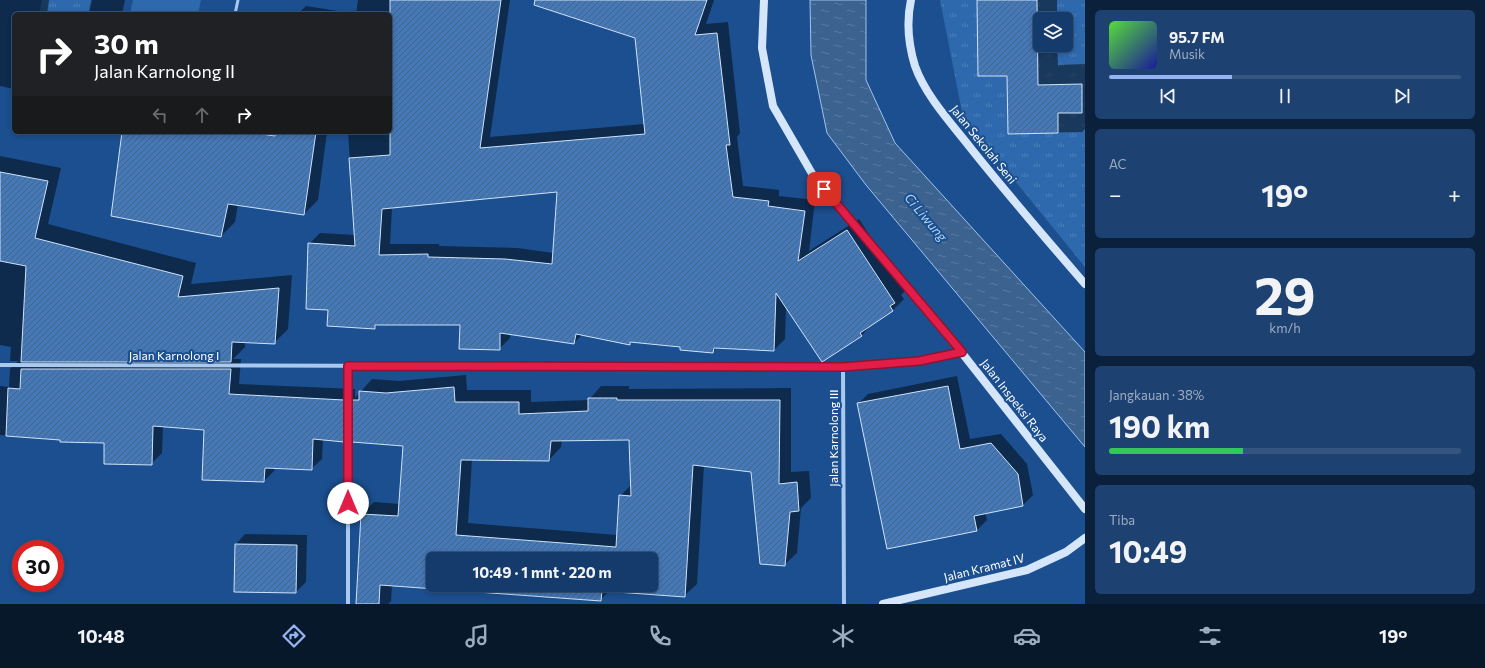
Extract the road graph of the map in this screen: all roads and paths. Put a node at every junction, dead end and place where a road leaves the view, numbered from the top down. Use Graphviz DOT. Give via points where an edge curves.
graph roads {
  1 [pos="238,0"];
  2 [pos="764,0"];
  3 [pos="911,0"];
  4 [pos="235,12"];
  5 [pos="1085,284"];
  6 [pos="962,352"];
  7 [pos="0,365"];
  8 [pos="348,366"];
  9 [pos="843,367"];
  10 [pos="1085,508"];
  11 [pos="1085,538"];
  12 [pos="348,604"];
  13 [pos="844,604"];
  14 [pos="882,604"];
  1 -- 4 [label="lane"];
  2 -- 6 [label="street, Jalan Inspeksi Raya" via="762,48 773,106 814,177"];
  3 -- 5 [label="street, Jalan Sekolah Seni" via="908,41 925,86 942,113"];
  6 -- 9 [label="street" via="919,361"];
  6 -- 10 [label="street, Jalan Inspeksi Raya"];
  7 -- 8 [label="street, Jalan Karnolong I"];
  8 -- 9 [label="street, Jalan Karnolong I"];
  8 -- 12 [label="street"];
  9 -- 13 [label="street, Jalan Karnolong III"];
  11 -- 14 [label="street, Jalan Kramat IV" via="1066,552 1026,570"];
}
